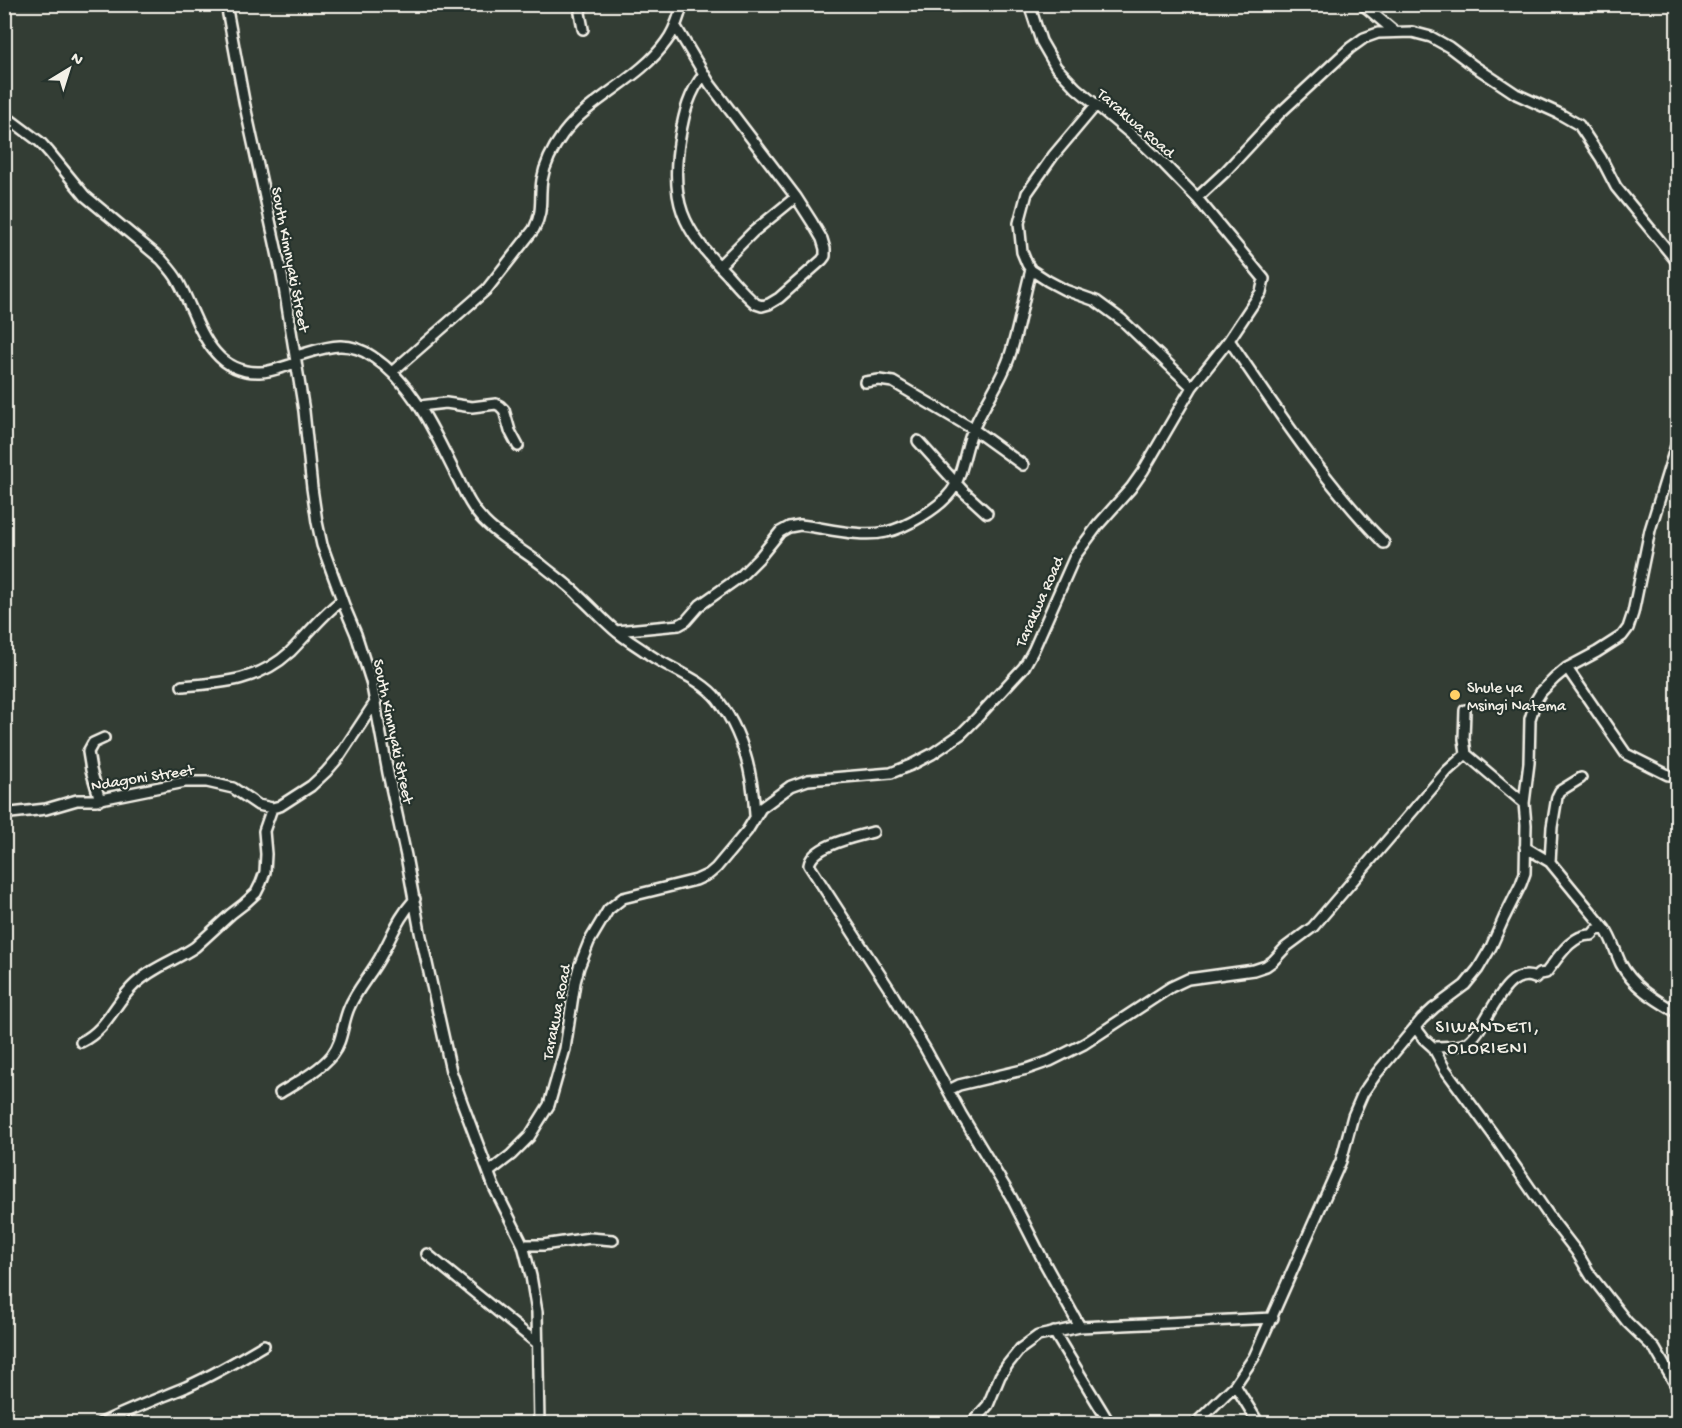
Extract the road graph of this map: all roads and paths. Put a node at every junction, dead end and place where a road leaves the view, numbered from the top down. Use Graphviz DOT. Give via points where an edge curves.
graph roads {
  1 [pos="226,4"];
  2 [pos="582,4"];
  3 [pos="683,4"];
  4 [pos="939,4"];
  5 [pos="971,4"];
  6 [pos="1029,4"];
  7 [pos="1362,4"];
  8 [pos="676,27"];
  9 [pos="583,29"];
  10 [pos="1394,31"];
  11 [pos="704,74"];
  12 [pos="1096,105"];
  13 [pos="4,115"];
  14 [pos="796,197"];
  15 [pos="1197,198"];
  16 [pos="1677,263"];
  17 [pos="719,266"];
  18 [pos="1031,270"];
  19 [pos="1229,340"];
  20 [pos="296,360"];
  21 [pos="392,372"];
  22 [pos="865,382"];
  23 [pos="1192,387"];
  24 [pos="420,406"];
  25 [pos="973,429"];
  26 [pos="1677,439"];
  27 [pos="918,441"];
  28 [pos="518,446"];
  29 [pos="1023,465"];
  30 [pos="957,483"];
  31 [pos="987,513"];
  32 [pos="1384,543"];
  33 [pos="342,600"];
  34 [pos="616,631"];
  35 [pos="1567,668"];
  36 [pos="182,686"];
  37 [pos="376,701"];
  38 [pos="1465,710"];
  39 [pos="104,738"];
  40 [pos="1466,754"];
  41 [pos="1668,775"];
  42 [pos="1581,778"];
  43 [pos="100,800"];
  44 [pos="1524,802"];
  45 [pos="272,808"];
  46 [pos="4,813"];
  47 [pos="755,815"];
  48 [pos="873,832"];
  49 [pos="1525,847"];
  50 [pos="1550,862"];
  51 [pos="415,899"];
  52 [pos="1605,929"];
  53 [pos="1677,1013"];
  54 [pos="1415,1027"];
  55 [pos="81,1042"];
  56 [pos="1433,1047"];
  57 [pos="949,1090"];
  58 [pos="280,1093"];
  59 [pos="489,1172"];
  60 [pos="613,1240"];
  61 [pos="523,1245"];
  62 [pos="427,1254"];
  63 [pos="1273,1318"];
  64 [pos="1080,1327"];
  65 [pos="1054,1332"];
  66 [pos="538,1344"];
  67 [pos="264,1345"];
  68 [pos="1235,1384"];
  69 [pos="1677,1389"];
  70 [pos="99,1424"];
  71 [pos="539,1424"];
  72 [pos="971,1424"];
  73 [pos="1110,1424"];
  74 [pos="1195,1424"];
  75 [pos="1259,1424"];
  1 -- 20 [label="street, South Kimnyaki Street"];
  2 -- 9 [label="street"];
  3 -- 8 [label="street"];
  4 -- 5 [label="street"];
  6 -- 12 [label="street, Tarakwa Road" via="1041,41 1056,67"];
  7 -- 10 [label="street"];
  8 -- 11 [label="street"];
  8 -- 21 [label="street" via="652,58 577,118 556,145 547,160 542,182 540,218 487,289"];
  10 -- 15 [label="street" via="1364,38 1350,48"];
  10 -- 16 [label="street" via="1431,37 1516,94 1579,125 1616,187"];
  11 -- 14 [label="street"];
  11 -- 17 [label="street" via="685,109 676,163 677,186 679,206 687,224 696,241"];
  12 -- 15 [label="street, Tarakwa Road" via="1144,145"];
  12 -- 18 [label="street" via="1027,193 1019,223 1022,252"];
  13 -- 20 [label="street" via="40,142 85,196 170,269 200,330 218,355 236,368 260,372"];
  14 -- 17 [label="street"];
  14 -- 17 [label="street" via="822,239 822,260 779,298 762,306 750,299"];
  15 -- 19 [label="street, Tarakwa Road" via="1264,279 1261,292"];
  18 -- 23 [label="street" via="1106,308"];
  18 -- 25 [label="street" via="1008,360"];
  19 -- 23 [label="street, Tarakwa Road"];
  19 -- 32 [label="street" via="1322,472"];
  20 -- 21 [label="street" via="346,345 374,357"];
  20 -- 33 [label="street, South Kimnyaki Street" via="317,522"];
  21 -- 24 [label="street"];
  22 -- 25 [label="street" via="893,382"];
  23 -- 47 [label="street, Tarakwa Road" via="1143,471 1075,556 1024,667 976,719 932,754 911,765 891,773 808,780 791,786"];
  24 -- 28 [label="street" via="500,405"];
  24 -- 34 [label="street" via="477,514 579,595"];
  25 -- 29 [label="street"];
  25 -- 30 [label="street"];
  26 -- 35 [label="street" via="1650,530 1628,627 1622,636"];
  27 -- 30 [label="street"];
  30 -- 31 [label="street"];
  30 -- 34 [label="street" via="931,510 885,533 789,527 741,576 700,605 686,621"];
  33 -- 36 [label="street" via="290,652 268,667 227,683"];
  33 -- 37 [label="street, South Kimnyaki Street"];
  34 -- 47 [label="street" via="716,698 743,749"];
  35 -- 41 [label="street" via="1626,754"];
  35 -- 44 [label="street" via="1536,700 1530,719"];
  37 -- 45 [label="street" via="326,772 311,786"];
  37 -- 51 [label="street, South Kimnyaki Street"];
  38 -- 40 [label="street"];
  39 -- 43 [label="street" via="93,743 88,752"];
  40 -- 44 [label="street"];
  40 -- 57 [label="street" via="1313,927 1273,962 1254,970 1188,979 1050,1061"];
  42 -- 50 [label="street" via="1557,797"];
  43 -- 45 [label="street, Ndagoni Street" via="185,782 207,782 233,788 258,805"];
  43 -- 46 [label="street, Ndagoni Street" via="77,800 46,809"];
  44 -- 49 [label="street"];
  45 -- 55 [label="street" via="264,831 265,872 256,893 195,947 134,984 100,1030"];
  47 -- 59 [label="street, Tarakwa Road" via="742,837 709,874 623,898 608,910 589,942 574,982 565,1049 549,1105 529,1137"];
  48 -- 57 [label="street" via="828,846 812,856 809,865"];
  49 -- 50 [label="street"];
  49 -- 54 [label="street" via="1525,873 1491,947 1465,985"];
  50 -- 52 [label="street"];
  51 -- 58 [label="street" via="352,1001 337,1048 330,1058"];
  51 -- 59 [label="street, South Kimnyaki Street" via="452,1071"];
  52 -- 53 [label="street" via="1630,978"];
  52 -- 56 [label="street" via="1584,934 1568,946 1546,973 1535,978 1521,977 1507,987 1464,1045"];
  54 -- 56 [label="street"];
  54 -- 63 [label="street" via="1363,1093 1341,1161"];
  56 -- 69 [label="street" via="1591,1276 1627,1322 1655,1349"];
  57 -- 64 [label="street"];
  59 -- 61 [label="street, South Kimnyaki Street"];
  60 -- 61 [label="street" via="590,1238"];
  61 -- 66 [label="street, South Kimnyaki Street" via="535,1295"];
  62 -- 66 [label="street"];
  63 -- 64 [label="street"];
  63 -- 68 [label="street"];
  64 -- 65 [label="street"];
  65 -- 72 [label="street" via="1038,1336 1020,1349 1003,1370 988,1405"];
  65 -- 73 [label="street"];
  66 -- 71 [label="street, South Kimnyaki Street"];
  67 -- 70 [label="street" via="187,1386"];
  68 -- 74 [label="street"];
  68 -- 75 [label="street"];
}
